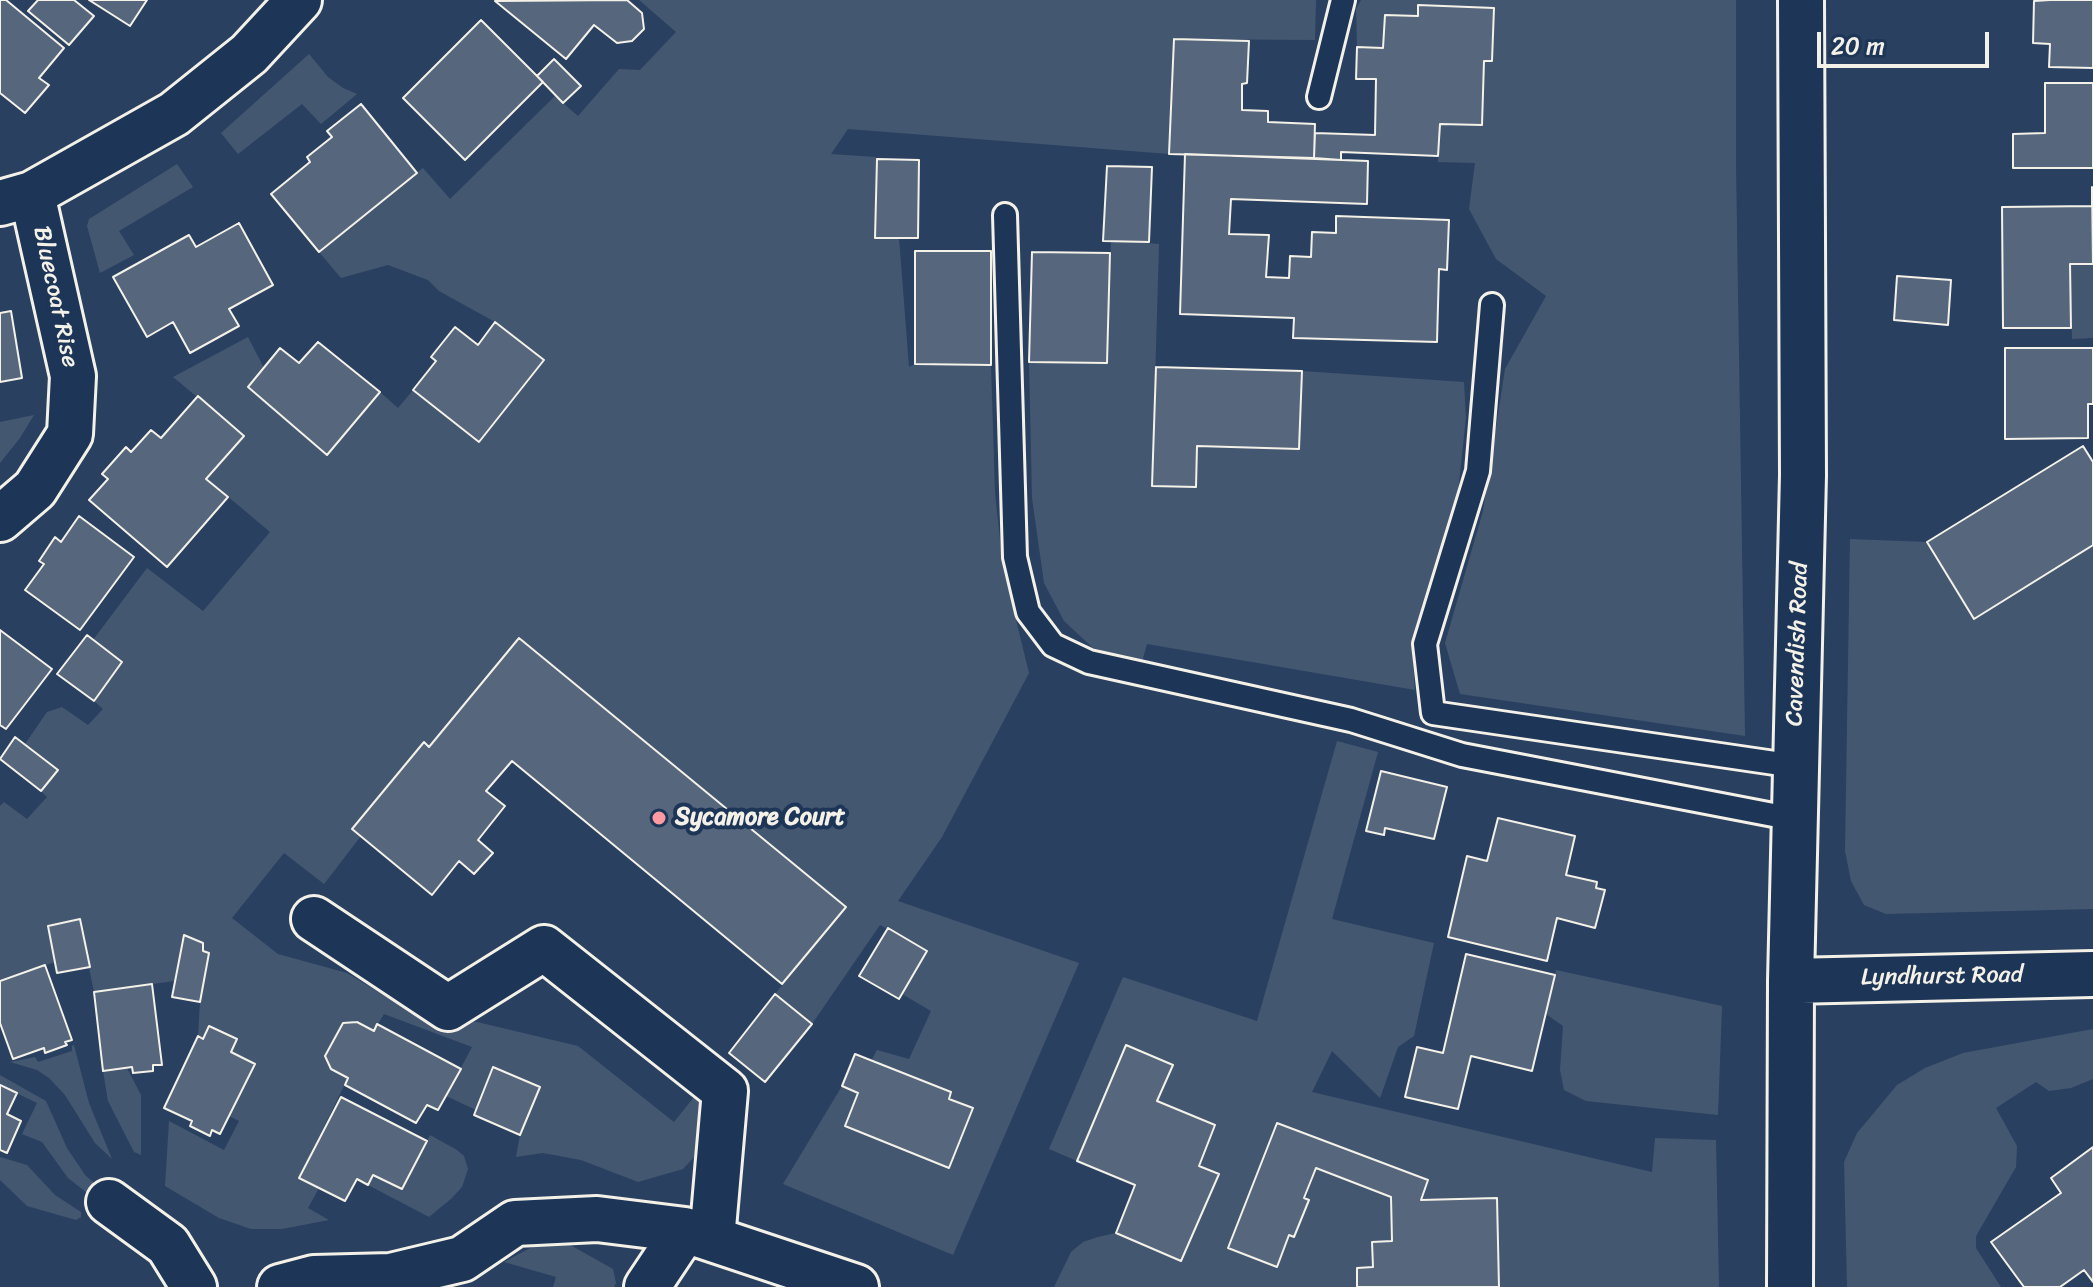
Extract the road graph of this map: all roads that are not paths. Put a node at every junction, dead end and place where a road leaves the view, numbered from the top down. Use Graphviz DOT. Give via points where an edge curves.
graph roads {
  1 [pos="299,0"];
  2 [pos="1343,0"];
  3 [pos="1801,0"];
  4 [pos="1319,97"];
  5 [pos="16,198"];
  6 [pos="1005,215"];
  7 [pos="1492,305"];
  8 [pos="0,519"];
  9 [pos="1795,766"];
  10 [pos="1794,819"];
  11 [pos="314,919"];
  12 [pos="2093,974"];
  13 [pos="1791,981"];
  14 [pos="109,1202"];
  15 [pos="698,1235"];
  16 [pos="194,1287"];
  17 [pos="280,1287"];
  18 [pos="647,1287"];
  19 [pos="856,1287"];
  20 [pos="1790,1287"];
  1 -- 5 [label="street" via="249,54 174,114"];
  2 -- 4 [label="lane"];
  3 -- 9 [label="street, Cavendish Road" via="1803,475"];
  5 -- 8 [label="street, Bluecoat Rise" via="73,376 70,434 35,489"];
  6 -- 10 [label="lane" via="1015,557 1028,612 1053,645 1089,662 1351,720 1462,755"];
  7 -- 9 [label="lane" via="1478,471 1425,644 1433,713"];
  9 -- 10 [label="street, Cavendish Road"];
  10 -- 13 [label="street, Cavendish Road"];
  11 -- 15 [label="street" via="448,1008 544,948 725,1091"];
  12 -- 13 [label="street, Lyndhurst Road"];
  13 -- 20 [label="street, Cavendish Road"];
  14 -- 16 [label="street" via="168,1245"];
  15 -- 17 [label="street" via="597,1219 515,1223 462,1259 391,1276 314,1278"];
  15 -- 18 [label="street"];
  15 -- 19 [label="street"];
}
